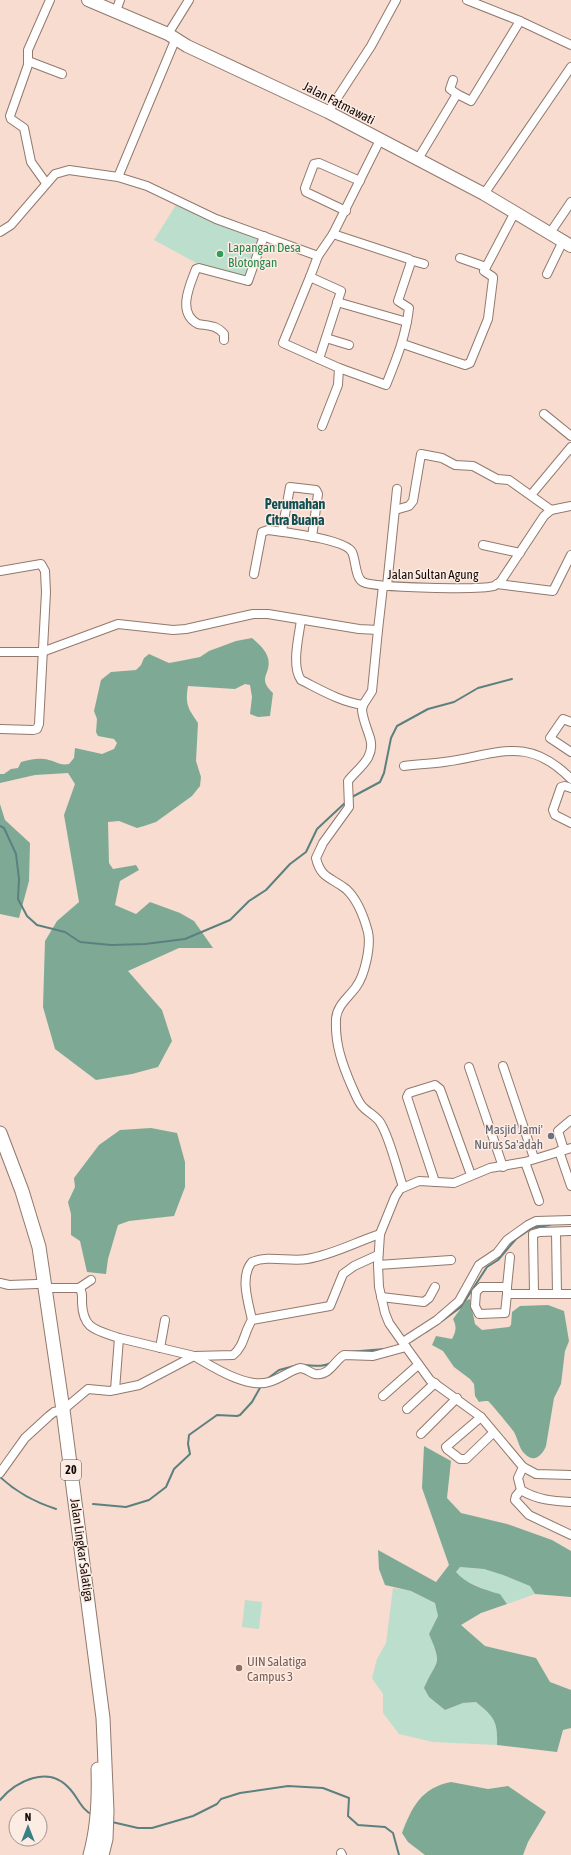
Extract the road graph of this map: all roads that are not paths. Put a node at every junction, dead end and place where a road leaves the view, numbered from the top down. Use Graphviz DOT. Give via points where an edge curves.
graph roads {
  1 [pos="50,0"];
  2 [pos="88,0"];
  3 [pos="189,0"];
  4 [pos="396,0"];
  5 [pos="467,0"];
  6 [pos="118,5"];
  7 [pos="520,21"];
  8 [pos="172,36"];
  9 [pos="571,45"];
  10 [pos="28,61"];
  11 [pos="571,67"];
  12 [pos="62,74"];
  13 [pos="453,80"];
  14 [pos="456,94"];
  15 [pos="328,112"];
  16 [pos="380,140"];
  17 [pos="418,159"];
  18 [pos="118,177"];
  19 [pos="360,181"];
  20 [pos="46,183"];
  21 [pos="484,194"];
  22 [pos="571,202"];
  23 [pos="346,211"];
  24 [pos="515,212"];
  25 [pos="0,232"];
  26 [pos="550,233"];
  27 [pos="333,234"];
  28 [pos="264,236"];
  29 [pos="567,244"];
  30 [pos="318,256"];
  31 [pos="460,258"];
  32 [pos="410,260"];
  33 [pos="424,264"];
  34 [pos="486,267"];
  35 [pos="547,274"];
  36 [pos="310,276"];
  37 [pos="337,302"];
  38 [pos="407,322"];
  39 [pos="326,338"];
  40 [pos="224,340"];
  41 [pos="403,344"];
  42 [pos="349,345"];
  43 [pos="319,359"];
  44 [pos="339,368"];
  45 [pos="544,414"];
  46 [pos="322,426"];
  47 [pos="571,436"];
  48 [pos="571,447"];
  49 [pos="397,489"];
  50 [pos="531,495"];
  51 [pos="571,506"];
  52 [pos="395,510"];
  53 [pos="551,510"];
  54 [pos="282,531"];
  55 [pos="312,537"];
  56 [pos="483,545"];
  57 [pos="520,553"];
  58 [pos="571,555"];
  59 [pos="0,571"];
  60 [pos="254,574"];
  61 [pos="497,584"];
  62 [pos="385,586"];
  63 [pos="301,620"];
  64 [pos="378,630"];
  65 [pos="0,652"];
  66 [pos="42,652"];
  67 [pos="363,705"];
  68 [pos="571,722"];
  69 [pos="0,729"];
  70 [pos="571,752"];
  71 [pos="404,766"];
  72 [pos="571,779"];
  73 [pos="571,788"];
  74 [pos="571,823"];
  75 [pos="503,1066"];
  76 [pos="469,1067"];
  77 [pos="571,1120"];
  78 [pos="0,1133"];
  79 [pos="565,1150"];
  80 [pos="0,1155"];
  81 [pos="534,1158"];
  82 [pos="525,1162"];
  83 [pos="503,1167"];
  84 [pos="471,1175"];
  85 [pos="435,1182"];
  86 [pos="571,1186"];
  87 [pos="403,1187"];
  88 [pos="539,1201"];
  89 [pos="571,1220"];
  90 [pos="571,1231"];
  91 [pos="556,1232"];
  92 [pos="380,1234"];
  93 [pos="378,1255"];
  94 [pos="510,1257"];
  95 [pos="451,1260"];
  96 [pos="378,1265"];
  97 [pos="92,1280"];
  98 [pos="0,1283"];
  99 [pos="41,1286"];
  100 [pos="435,1287"];
  101 [pos="79,1288"];
  102 [pos="507,1291"];
  103 [pos="534,1293"];
  104 [pos="557,1294"];
  105 [pos="571,1294"];
  106 [pos="381,1297"];
  107 [pos="165,1320"];
  108 [pos="252,1320"];
  109 [pos="119,1338"];
  110 [pos="404,1344"];
  111 [pos="160,1348"];
  112 [pos="194,1356"];
  113 [pos="418,1365"];
  114 [pos="435,1383"];
  115 [pos="115,1390"];
  116 [pos="384,1396"];
  117 [pos="457,1398"];
  118 [pos="407,1410"];
  119 [pos="59,1411"];
  120 [pos="481,1417"];
  121 [pos="493,1433"];
  122 [pos="421,1434"];
  123 [pos="523,1467"];
  124 [pos="1,1470"];
  125 [pos="571,1475"];
  126 [pos="521,1490"];
  127 [pos="571,1502"];
  128 [pos="571,1535"];
  129 [pos="100,1837"];
  130 [pos="90,1855"];
  131 [pos="102,1855"];
  1 -- 10 [label="street" via="28,50"];
  2 -- 6 [label="main road, Jalan Fatmawati"];
  3 -- 8 [label="street"];
  4 -- 15 [label="street" via="371,46"];
  5 -- 7 [label="street"];
  6 -- 8 [label="main road, Jalan Fatmawati"];
  7 -- 9 [label="street"];
  7 -- 14 [label="street" via="471,101"];
  8 -- 15 [label="main road, Jalan Fatmawati" via="187,46"];
  8 -- 18 [label="street"];
  10 -- 12 [label="street"];
  10 -- 20 [label="street" via="10,118 24,128 31,162"];
  11 -- 21 [label="street"];
  13 -- 14 [label="street" via="449,87"];
  14 -- 17 [label="street"];
  15 -- 16 [label="main road, Jalan Fatmawati"];
  16 -- 17 [label="main road, Jalan Fatmawati"];
  16 -- 19 [label="street"];
  17 -- 21 [label="main road, Jalan Fatmawati"];
  18 -- 20 [label="street" via="70,170 55,174"];
  18 -- 28 [label="street" via="147,186 216,220"];
  19 -- 23 [label="street"];
  19 -- 23 [label="street" via="319,163 314,164 305,188 306,192"];
  20 -- 25 [label="street" via="11,224"];
  21 -- 24 [label="main road, Jalan Fatmawati"];
  22 -- 26 [label="street"];
  23 -- 27 [label="street"];
  24 -- 26 [label="main road, Jalan Fatmawati"];
  24 -- 34 [label="street"];
  26 -- 29 [label="main road, Jalan Fatmawati"];
  27 -- 30 [label="street"];
  27 -- 32 [label="street"];
  28 -- 30 [label="street"];
  28 -- 40 [label="street" via="248,282 196,269 187,295 188,315 198,324 213,325 221,330"];
  29 -- 35 [label="street"];
  30 -- 36 [label="street"];
  31 -- 34 [label="street"];
  32 -- 33 [label="street"];
  32 -- 38 [label="street" via="398,301 409,308"];
  34 -- 41 [label="street" via="484,273 494,279 488,319 470,363 465,365"];
  36 -- 37 [label="street" via="340,290"];
  36 -- 43 [label="street" via="283,343"];
  37 -- 38 [label="street"];
  37 -- 39 [label="street"];
  38 -- 41 [label="street"];
  39 -- 42 [label="street"];
  39 -- 43 [label="street"];
  41 -- 44 [label="street" via="386,385"];
  43 -- 44 [label="street"];
  44 -- 46 [label="street" via="338,385"];
  45 -- 47 [label="street"];
  48 -- 50 [label="street"];
  49 -- 52 [label="street"];
  50 -- 52 [label="street" via="509,480 497,479 473,466 455,465 442,458 421,454 413,501 409,506"];
  50 -- 53 [label="street"];
  51 -- 53 [label="street"];
  52 -- 62 [label="street"];
  53 -- 57 [label="street, Jalan Sultan Agung" via="544,516"];
  54 -- 55 [label="street, Jalan Sultan Agung"];
  54 -- 55 [label="street" via="289,488 298,487 317,492"];
  54 -- 60 [label="street, Jalan Sultan Agung" via="262,532"];
  55 -- 62 [label="street, Jalan Sultan Agung" via="350,549 360,580"];
  56 -- 57 [label="street"];
  57 -- 61 [label="street, Jalan Sultan Agung" via="504,578"];
  58 -- 61 [label="street" via="553,591"];
  59 -- 66 [label="street" via="36,564 44,567 46,592"];
  61 -- 62 [label="street, Jalan Sultan Agung" via="457,588"];
  62 -- 64 [label="street"];
  63 -- 64 [label="street"];
  63 -- 66 [label="street" via="253,614 232,617 206,626 173,630 118,624"];
  63 -- 67 [label="street" via="296,667 301,680 349,703"];
  64 -- 67 [label="street" via="372,690"];
  65 -- 66 [label="street"];
  66 -- 69 [label="street" via="38,728"];
  67 -- 87 [label="street" via="371,749 368,758 348,781 348,808 316,856 325,876 350,894 368,933 364,975 339,1008 336,1017 338,1049 360,1104 381,1123"];
  68 -- 70 [label="street" via="564,719 550,738"];
  71 -- 72 [label="street" via="523,750 544,757"];
  73 -- 74 [label="street" via="561,787 553,810 555,815"];
  75 -- 81 [label="street"];
  76 -- 83 [label="street"];
  77 -- 79 [label="street" via="558,1131"];
  78 -- 99 [label="highway, Jalan Lingkar Salatiga / 20" via="39,1247"];
  79 -- 81 [label="street"];
  79 -- 86 [label="street"];
  80 -- 99 [label="highway, Jalan Lingkar Salatiga / 20" via="26,1226"];
  81 -- 82 [label="street"];
  82 -- 83 [label="street"];
  82 -- 88 [label="street"];
  83 -- 84 [label="street" via="490,1168"];
  84 -- 85 [label="street" via="454,1183"];
  84 -- 85 [label="street" via="440,1089 435,1085 409,1093 407,1097"];
  85 -- 87 [label="street" via="418,1181"];
  87 -- 92 [label="street" via="395,1197"];
  89 -- 110 [label="street" via="536,1221 507,1240 497,1253 479,1265 459,1301"];
  90 -- 91 [label="street"];
  91 -- 103 [label="street" via="532,1235"];
  91 -- 104 [label="street"];
  92 -- 93 [label="street"];
  92 -- 108 [label="street" via="306,1259 252,1262 247,1273 246,1286"];
  93 -- 96 [label="street"];
  93 -- 108 [label="street" via="343,1274 330,1306"];
  94 -- 102 [label="street"];
  95 -- 96 [label="street"];
  96 -- 106 [label="street"];
  97 -- 101 [label="street"];
  98 -- 99 [label="street"];
  99 -- 101 [label="street"];
  99 -- 119 [label="highway, Jalan Lingkar Salatiga / 20"];
  100 -- 106 [label="street" via="424,1302"];
  101 -- 109 [label="street" via="86,1322"];
  102 -- 102 [label="street" via="505,1313 478,1314 475,1306 477,1289 481,1287"];
  102 -- 103 [label="street"];
  103 -- 104 [label="street"];
  104 -- 105 [label="street"];
  106 -- 110 [label="street" via="389,1323"];
  107 -- 111 [label="street"];
  108 -- 112 [label="street" via="244,1332 241,1346 233,1356"];
  109 -- 111 [label="street"];
  109 -- 115 [label="street"];
  110 -- 112 [label="street" via="373,1356 344,1355 324,1373 314,1374 298,1368 265,1383 225,1374"];
  110 -- 113 [label="street"];
  111 -- 112 [label="street"];
  112 -- 115 [label="street" via="151,1380"];
  113 -- 114 [label="street"];
  113 -- 116 [label="street"];
  114 -- 117 [label="street"];
  114 -- 118 [label="street"];
  115 -- 119 [label="street" via="88,1388"];
  117 -- 120 [label="street"];
  117 -- 122 [label="street"];
  119 -- 124 [label="street" via="25,1438"];
  119 -- 129 [label="highway, Jalan Lingkar Salatiga / 20" via="104,1718"];
  120 -- 121 [label="street"];
  120 -- 121 [label="street" via="446,1447 447,1449 460,1459 466,1459"];
  121 -- 123 [label="street"];
  123 -- 125 [label="street" via="536,1474"];
  123 -- 126 [label="street" via="518,1478"];
  126 -- 127 [label="street" via="532,1497 544,1500"];
  126 -- 128 [label="street" via="515,1500 529,1515"];
  129 -- 130 [label="highway, Jalan Lingkar Salatiga / 20"];
  129 -- 131 [label="highway, Jalan Lingkar Salatiga / 20"];
}
